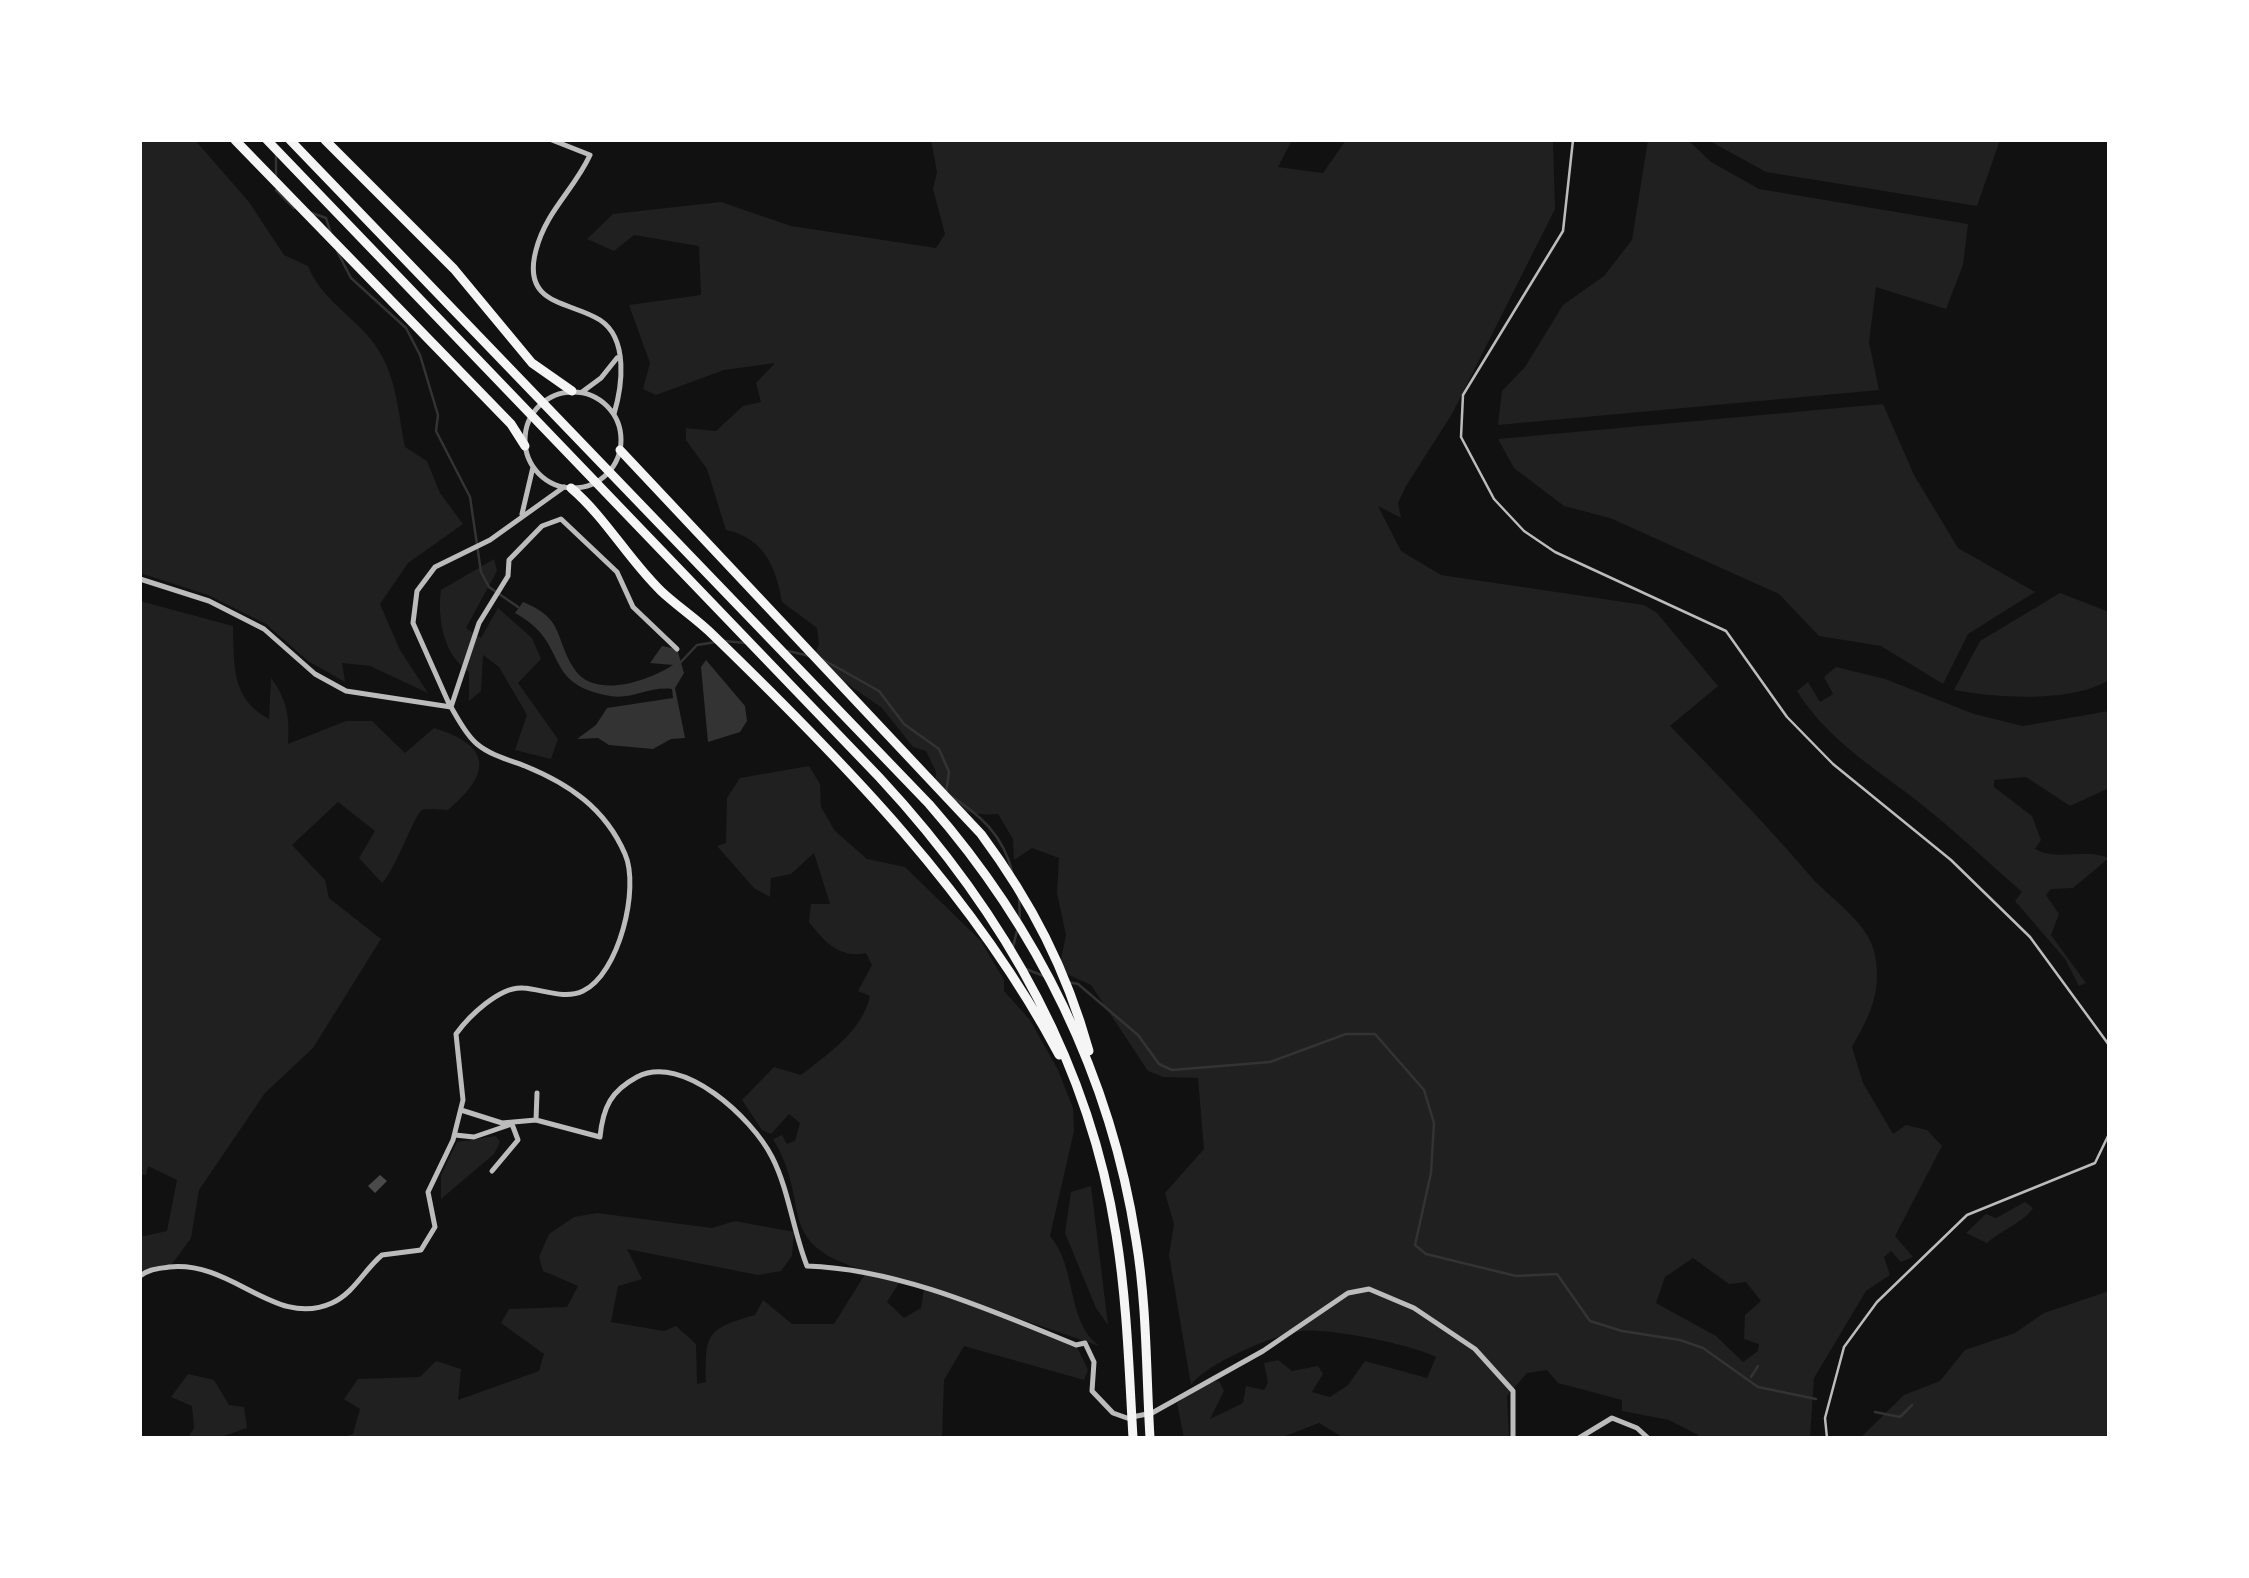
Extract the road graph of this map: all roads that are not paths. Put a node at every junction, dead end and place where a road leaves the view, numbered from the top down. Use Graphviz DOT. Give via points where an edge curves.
graph roads {
  1 [pos="235,140"];
  2 [pos="267,140"];
  3 [pos="290,140"];
  4 [pos="325,140"];
  5 [pos="552,140"];
  6 [pos="1573,140"];
  7 [pos="617,358"];
  8 [pos="577,392"];
  9 [pos="614,414"];
  10 [pos="524,446"];
  11 [pos="620,450"];
  12 [pos="532,467"];
  13 [pos="568,488"];
  14 [pos="522,516"];
  15 [pos="140,579"];
  16 [pos="677,649"];
  17 [pos="450,707"];
  18 [pos="1045,1020"];
  19 [pos="2109,1045"];
  20 [pos="537,1092"];
  21 [pos="1104,1106"];
  22 [pos="461,1110"];
  23 [pos="536,1120"];
  24 [pos="512,1124"];
  25 [pos="2109,1134"];
  26 [pos="455,1135"];
  27 [pos="492,1171"];
  28 [pos="140,1276"];
  29 [pos="1133,1438"];
  30 [pos="1150,1438"];
  31 [pos="1513,1438"];
  32 [pos="1578,1438"];
  33 [pos="1648,1438"];
  34 [pos="1827,1438"];
  1 -- 10 [label="highway" via="511,424"];
  2 -- 18 [label="highway" via="913,813 989,912"];
  3 -- 21 [label="highway" via="929,804 1010,910 1066,1009"];
  4 -- 8 [label="highway" via="454,268 542,372"];
  5 -- 7 [label="street" via="590,155 540,237 534,262 540,288 560,306 602,321"];
  6 -- 19 [label="lane" via="1563,231 1463,395 1462,436 1494,499 1524,532 1555,552 1726,631 1787,717 2030,937"];
  7 -- 8 [label="street"];
  7 -- 9 [label="street" via="624,373"];
  8 -- 9 [label="street" via="594,396"];
  8 -- 10 [label="street" via="552,396 536,408"];
  9 -- 11 [label="street"];
  10 -- 12 [label="street"];
  11 -- 13 [label="street" via="607,475"];
  11 -- 21 [label="highway" via="981,834 1049,937 1076,1003"];
  12 -- 13 [label="street"];
  12 -- 14 [label="street"];
  13 -- 14 [label="street"];
  13 -- 18 [label="highway" via="656,586 711,633 894,822 989,937"];
  14 -- 17 [label="street" via="425,578 412,615"];
  15 -- 17 [label="street" via="208,601 264,629 315,674 346,691"];
  16 -- 17 [label="street" via="633,607 618,572 561,518 542,526 509,560 508,576 479,623"];
  17 -- 22 [label="street" via="482,748 575,789 628,861 632,894 626,923 591,985 562,994 512,989 456,1034"];
  18 -- 29 [label="highway" via="1082,1097 1116,1230"];
  20 -- 23 [label="street"];
  21 -- 30 [label="highway" via="1137,1242"];
  22 -- 24 [label="street"];
  22 -- 26 [label="street"];
  23 -- 24 [label="street"];
  23 -- 31 [label="street" via="600,1137 609,1095 620,1086 649,1072 691,1079 737,1114 772,1156 808,1266 860,1270 1085,1343 1094,1362 1092,1391 1127,1418 1168,1406 1348,1293 1369,1289 1414,1308 1474,1349 1513,1390"];
  24 -- 26 [label="street" via="474,1137"];
  24 -- 27 [label="street" via="518,1140"];
  25 -- 34 [label="lane" via="2095,1163 1968,1215 1877,1302 1844,1347 1825,1418"];
  26 -- 28 [label="street" via="428,1192 434,1227 426,1245 382,1255 334,1302 269,1302 212,1270 183,1266"];
  32 -- 33 [label="street" via="1612,1418"];
}
